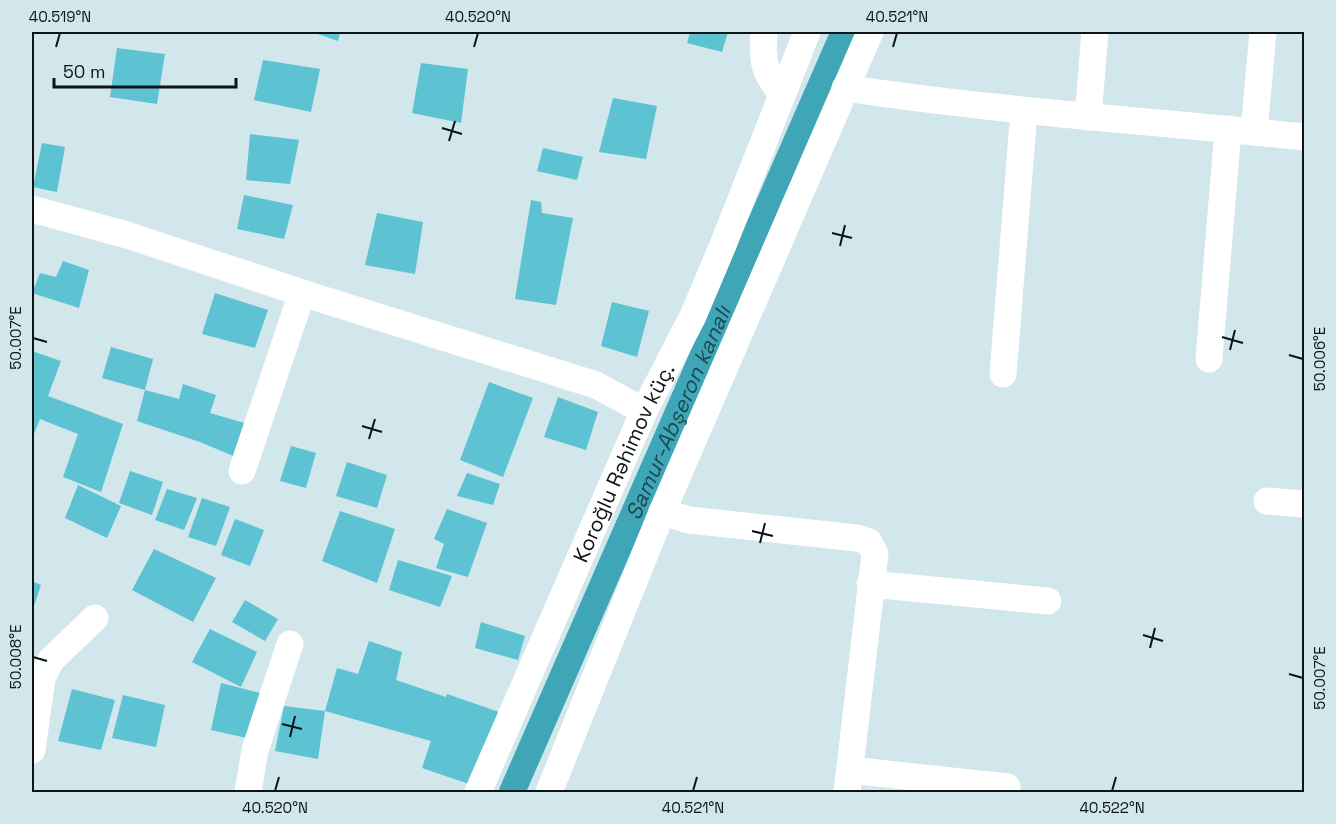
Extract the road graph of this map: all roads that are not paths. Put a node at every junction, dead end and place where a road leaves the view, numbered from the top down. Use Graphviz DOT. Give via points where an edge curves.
graph roads {
  1 [pos="764,32"];
  2 [pos="807,32"];
  3 [pos="870,32"];
  4 [pos="1095,32"];
  5 [pos="1263,32"];
  6 [pos="845,88"];
  7 [pos="782,94"];
  8 [pos="1024,111"];
  9 [pos="1088,117"];
  10 [pos="1241,131"];
  11 [pos="1305,137"];
  12 [pos="32,209"];
  13 [pos="302,293"];
  14 [pos="1209,359"];
  15 [pos="1004,374"];
  16 [pos="644,411"];
  17 [pos="242,471"];
  18 [pos="1267,501"];
  19 [pos="1305,504"];
  20 [pos="662,512"];
  21 [pos="870,584"];
  22 [pos="1048,601"];
  23 [pos="95,618"];
  24 [pos="290,644"];
  25 [pos="32,750"];
  26 [pos="849,781"];
  27 [pos="1007,787"];
  28 [pos="248,792"];
  29 [pos="478,792"];
  30 [pos="549,792"];
  1 -- 7 [label="street" via="762,55 770,79"];
  2 -- 7 [label="street, Koroğlu Rəhimov küç."];
  3 -- 6 [label="street"];
  4 -- 9 [label="street"];
  5 -- 10 [label="street"];
  6 -- 8 [label="street"];
  6 -- 20 [label="street"];
  7 -- 16 [label="street, Koroğlu Rəhimov küç." via="693,316"];
  8 -- 9 [label="street"];
  8 -- 15 [label="street"];
  9 -- 10 [label="street"];
  10 -- 11 [label="street"];
  10 -- 14 [label="street"];
  12 -- 13 [label="street" via="127,235"];
  13 -- 16 [label="street" via="596,385"];
  13 -- 17 [label="street"];
  16 -- 29 [label="street, Koroğlu Rəhimov küç."];
  18 -- 19 [label="street"];
  20 -- 21 [label="street" via="689,520 869,542 875,554"];
  20 -- 30 [label="street"];
  21 -- 22 [label="street"];
  21 -- 26 [label="street"];
  23 -- 25 [label="street" via="46,669"];
  24 -- 28 [label="street" via="255,750"];
  26 -- 27 [label="street"];
}
